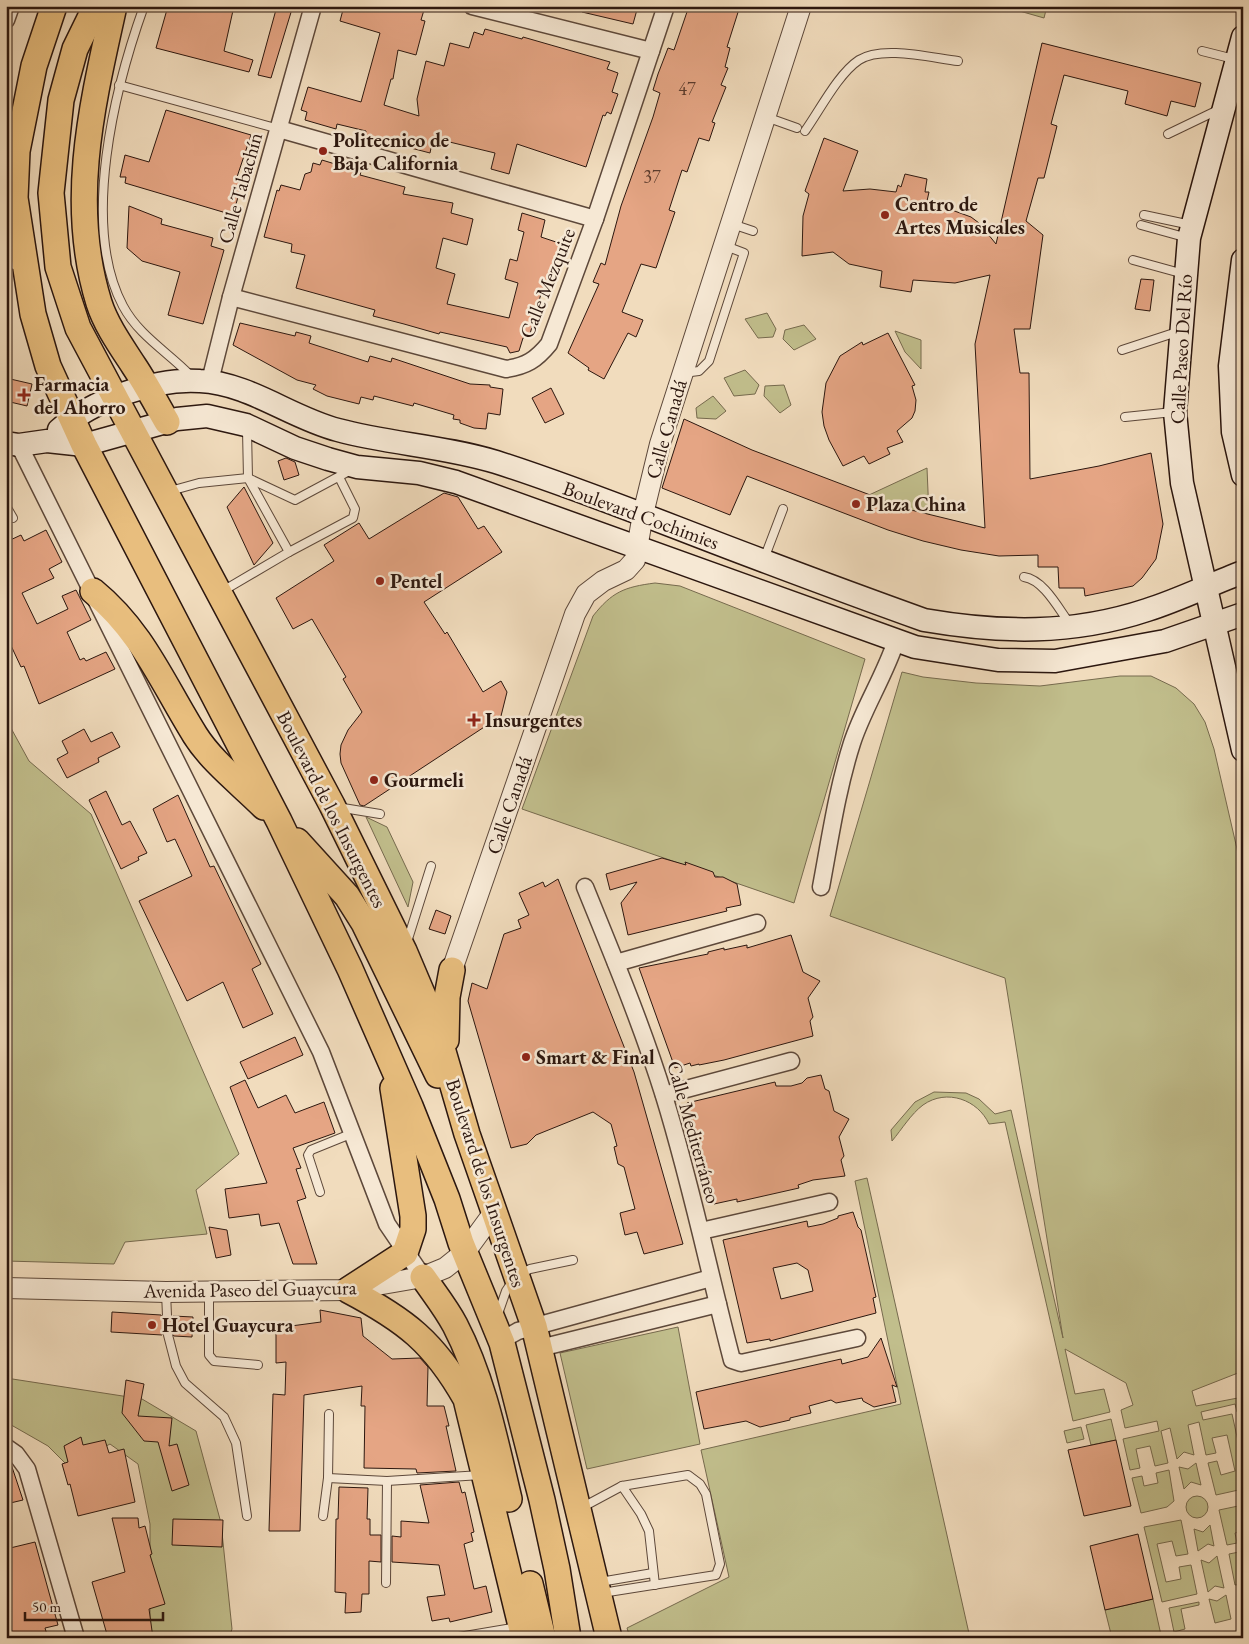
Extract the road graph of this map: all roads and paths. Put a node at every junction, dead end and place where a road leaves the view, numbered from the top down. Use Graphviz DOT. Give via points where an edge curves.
graph roads {
  1 [pos="11,6"];
  2 [pos="54,6"];
  3 [pos="96,6"];
  4 [pos="114,6"];
  5 [pos="144,6"];
  6 [pos="313,6"];
  7 [pos="472,6"];
  8 [pos="666,6"];
  9 [pos="801,6"];
  10 [pos="6,20"];
  11 [pos="1243,37"];
  12 [pos="651,51"];
  13 [pos="1202,51"];
  14 [pos="1237,60"];
  15 [pos="958,62"];
  16 [pos="119,85"];
  17 [pos="1224,107"];
  18 [pos="765,117"];
  19 [pos="797,128"];
  20 [pos="279,129"];
  21 [pos="805,131"];
  22 [pos="1168,134"];
  23 [pos="1144,215"];
  24 [pos="595,219"];
  25 [pos="730,223"];
  26 [pos="1141,225"];
  27 [pos="753,231"];
  28 [pos="1190,231"];
  29 [pos="723,245"];
  30 [pos="1133,260"];
  31 [pos="1243,260"];
  32 [pos="15,261"];
  33 [pos="1185,274"];
  34 [pos="231,297"];
  35 [pos="1181,331"];
  36 [pos="1122,350"];
  37 [pos="682,373"];
  38 [pos="203,381"];
  39 [pos="147,386"];
  40 [pos="113,399"];
  41 [pos="1175,412"];
  42 [pos="1125,416"];
  43 [pos="72,419"];
  44 [pos="167,422"];
  45 [pos="246,426"];
  46 [pos="132,433"];
  47 [pos="47,441"];
  48 [pos="13,444"];
  49 [pos="84,445"];
  50 [pos="348,472"];
  51 [pos="1243,475"];
  52 [pos="248,478"];
  53 [pos="164,492"];
  54 [pos="6,506"];
  55 [pos="784,509"];
  56 [pos="643,514"];
  57 [pos="13,518"];
  58 [pos="638,546"];
  59 [pos="289,552"];
  60 [pos="763,561"];
  61 [pos="1243,572"];
  62 [pos="1024,577"];
  63 [pos="1204,587"];
  64 [pos="93,591"];
  65 [pos="218,593"];
  66 [pos="1243,614"];
  67 [pos="1215,625"];
  68 [pos="1073,627"];
  69 [pos="896,641"];
  70 [pos="1243,750"];
  71 [pos="332,806"];
  72 [pos="380,814"];
  73 [pos="279,821"];
  74 [pos="431,866"];
  75 [pos="821,886"];
  76 [pos="585,887"];
  77 [pos="756,923"];
  78 [pos="404,951"];
  79 [pos="616,963"];
  80 [pos="452,970"];
  81 [pos="387,1049"];
  82 [pos="445,1060"];
  83 [pos="792,1061"];
  84 [pos="664,1095"];
  85 [pos="353,1133"];
  86 [pos="467,1134"];
  87 [pos="320,1192"];
  88 [pos="828,1202"];
  89 [pos="495,1211"];
  90 [pos="701,1231"];
  91 [pos="465,1252"];
  92 [pos="405,1253"];
  93 [pos="573,1260"];
  94 [pos="517,1275"];
  95 [pos="422,1277"];
  96 [pos="712,1278"];
  97 [pos="6,1288"];
  98 [pos="348,1290"];
  99 [pos="209,1291"];
  100 [pos="166,1292"];
  101 [pos="640,1297"];
  102 [pos="718,1304"];
  103 [pos="167,1316"];
  104 [pos="647,1320"];
  105 [pos="168,1335"];
  106 [pos="498,1335"];
  107 [pos="537,1337"];
  108 [pos="857,1338"];
  109 [pos="258,1365"];
  110 [pos="328,1414"];
  111 [pos="6,1447"];
  112 [pos="485,1474"];
  113 [pos="328,1478"];
  114 [pos="386,1481"];
  115 [pos="622,1486"];
  116 [pos="578,1510"];
  117 [pos="247,1516"];
  118 [pos="323,1516"];
  119 [pos="653,1572"];
  120 [pos="386,1583"];
  121 [pos="655,1585"];
  122 [pos="597,1588"];
  123 [pos="530,1634"];
  124 [pos="76,1638"];
  125 [pos="453,1638"];
  126 [pos="568,1638"];
  127 [pos="608,1638"];
  1 -- 10 [label="street"];
  2 -- 32 [label="main road, Boulevard de los Insurgentes" via="34,66 17,150"];
  3 -- 40 [label="main road, Boulevard de los Insurgentes" via="75,49 61,100 51,193 58,267 78,328"];
  4 -- 39 [label="main road" via="91,107 83,194 86,242 99,304 116,338"];
  5 -- 16 [label="lane"];
  6 -- 20 [label="street, Calle Tabachín"];
  7 -- 12 [label="street"];
  8 -- 12 [label="street, Calle Mezquite"];
  9 -- 18 [label="street, Calle Canadá"];
  11 -- 14 [label="main road, Calle Paseo Del Río"];
  12 -- 24 [label="street, Calle Mezquite"];
  13 -- 14 [label="lane"];
  14 -- 17 [label="main road, Calle Paseo Del Río"];
  15 -- 21 [label="lane" via="880,53 860,60 845,73"];
  16 -- 20 [label="lane"];
  16 -- 38 [label="lane" via="108,144 104,190 104,229 113,285 142,333"];
  17 -- 22 [label="lane"];
  17 -- 28 [label="main road, Calle Paseo Del Río"];
  18 -- 19 [label="lane"];
  18 -- 25 [label="street, Calle Canadá"];
  20 -- 24 [label="street"];
  20 -- 34 [label="street, Calle Tabachín"];
  23 -- 28 [label="lane"];
  24 -- 34 [label="street, Calle Mezquite" via="548,344 539,357 525,366 506,369"];
  25 -- 27 [label="lane"];
  25 -- 29 [label="street, Calle Canadá"];
  26 -- 28 [label="lane"];
  28 -- 33 [label="main road, Calle Paseo Del Río"];
  29 -- 37 [label="street, Calle Canadá"];
  29 -- 37 [label="lane" via="744,253 709,361 699,371"];
  30 -- 33 [label="lane"];
  31 -- 51 [label="main road" via="1230,366 1233,432"];
  32 -- 43 [label="main road, Boulevard de los Insurgentes" via="48,366"];
  33 -- 35 [label="main road, Calle Paseo Del Río"];
  34 -- 38 [label="street, Calle Tabachín"];
  35 -- 36 [label="lane"];
  35 -- 41 [label="main road, Calle Paseo Del Río"];
  37 -- 56 [label="street, Calle Canadá"];
  38 -- 39 [label="main road, Boulevard Cochimies"];
  38 -- 56 [label="main road, Boulevard Cochimies" via="254,395 335,429 495,462"];
  39 -- 40 [label="main road, Boulevard Cochimies"];
  39 -- 44 [label="main road"];
  40 -- 43 [label="main road, Boulevard Cochimies"];
  40 -- 46 [label="main road, Boulevard de los Insurgentes"];
  41 -- 42 [label="lane"];
  41 -- 63 [label="main road, Calle Paseo Del Río" via="1182,483"];
  43 -- 47 [label="main road, Boulevard Cochimies"];
  43 -- 49 [label="main road, Boulevard de los Insurgentes"];
  44 -- 45 [label="main road, Boulevard Cochimies" via="207,416"];
  44 -- 46 [label="main road, Boulevard Cochimies"];
  45 -- 50 [label="main road, Boulevard Cochimies"];
  45 -- 52 [label="lane"];
  46 -- 49 [label="main road, Boulevard Cochimies"];
  46 -- 53 [label="main road, Boulevard de los Insurgentes"];
  47 -- 48 [label="main road, Boulevard Cochimies"];
  47 -- 49 [label="main road, Boulevard Cochimies"];
  48 -- 64 [label="street"];
  49 -- 73 [label="main road, Boulevard de los Insurgentes"];
  50 -- 52 [label="lane" via="296,500"];
  50 -- 58 [label="main road, Boulevard Cochimies" via="419,473 456,482"];
  50 -- 59 [label="lane" via="355,509 353,518"];
  52 -- 53 [label="lane" via="199,483"];
  52 -- 59 [label="lane"];
  53 -- 65 [label="main road, Boulevard de los Insurgentes"];
  54 -- 57 [label="lane"];
  55 -- 60 [label="lane"];
  56 -- 58 [label="street, Calle Canadá"];
  56 -- 60 [label="main road, Boulevard Cochimies"];
  58 -- 69 [label="main road, Boulevard Cochimies"];
  58 -- 80 [label="street, Calle Canadá" via="635,560 626,570 603,580 586,594 575,614"];
  59 -- 65 [label="lane"];
  60 -- 68 [label="main road, Boulevard Cochimies" via="924,620 973,629 1025,631"];
  61 -- 63 [label="main road, Boulevard Cochimies"];
  62 -- 68 [label="lane" via="1039,584"];
  63 -- 67 [label="main road, Calle Paseo Del Río"];
  63 -- 68 [label="main road, Boulevard Cochimies" via="1148,610"];
  64 -- 73 [label="main road" via="136,635 209,753"];
  64 -- 85 [label="street" via="321,1052"];
  65 -- 71 [label="main road, Boulevard de los Insurgentes"];
  66 -- 67 [label="main road, Boulevard Cochimies"];
  67 -- 69 [label="main road, Boulevard Cochimies" via="1165,641 1055,661 998,660"];
  67 -- 70 [label="main road, Calle Paseo Del Río"];
  69 -- 75 [label="street" via="853,741 841,781"];
  71 -- 72 [label="lane"];
  71 -- 78 [label="main road, Boulevard de los Insurgentes"];
  73 -- 81 [label="main road, Boulevard de los Insurgentes"];
  73 -- 86 [label="main road" via="347,896 364,923"];
  74 -- 78 [label="lane"];
  76 -- 79 [label="street, Calle Mediterráneo"];
  77 -- 79 [label="street"];
  78 -- 82 [label="main road, Boulevard de los Insurgentes" via="435,1024"];
  79 -- 84 [label="street, Calle Mediterráneo"];
  80 -- 82 [label="main road" via="447,997"];
  81 -- 91 [label="main road, Boulevard de los Insurgentes"];
  81 -- 92 [label="main road" via="414,1216 412,1236"];
  82 -- 86 [label="main road, Boulevard de los Insurgentes"];
  83 -- 84 [label="street"];
  84 -- 90 [label="street, Calle Mediterráneo"];
  85 -- 87 [label="lane" via="310,1150 308,1159"];
  85 -- 92 [label="street" via="387,1224"];
  86 -- 89 [label="main road, Boulevard de los Insurgentes"];
  88 -- 90 [label="street"];
  89 -- 91 [label="street, Avenida Paseo del Guaycura"];
  89 -- 94 [label="main road, Boulevard de los Insurgentes"];
  90 -- 96 [label="street, Calle Mediterráneo"];
  91 -- 95 [label="street, Avenida Paseo del Guaycura" via="445,1268"];
  91 -- 106 [label="main road, Boulevard de los Insurgentes"];
  92 -- 95 [label="street"];
  92 -- 98 [label="main road"];
  93 -- 94 [label="lane"];
  94 -- 106 [label="lane" via="506,1290"];
  94 -- 107 [label="main road, Boulevard de los Insurgentes"];
  95 -- 98 [label="street, Avenida Paseo del Guaycura"];
  95 -- 123 [label="main road" via="454,1324 488,1412"];
  96 -- 101 [label="street"];
  96 -- 102 [label="street, Calle Mediterráneo"];
  97 -- 100 [label="street, Avenida Paseo del Guaycura"];
  98 -- 99 [label="street, Avenida Paseo del Guaycura"];
  98 -- 112 [label="main road" via="412,1328 452,1374 466,1400"];
  99 -- 100 [label="street, Avenida Paseo del Guaycura"];
  99 -- 109 [label="lane" via="209,1355 214,1361"];
  100 -- 103 [label="lane"];
  101 -- 104 [label="street"];
  101 -- 107 [label="street"];
  102 -- 104 [label="street"];
  102 -- 108 [label="street, Calle Mediterráneo" via="734,1363"];
  104 -- 107 [label="street"];
  105 -- 117 [label="lane" via="176,1366 185,1383 224,1417 236,1443"];
  106 -- 107 [label="street"];
  106 -- 126 [label="main road, Boulevard de los Insurgentes" via="542,1500"];
  107 -- 116 [label="main road, Boulevard de los Insurgentes"];
  110 -- 113 [label="lane"];
  111 -- 124 [label="street" via="27,1469"];
  112 -- 114 [label="lane"];
  112 -- 123 [label="main road"];
  113 -- 114 [label="lane"];
  113 -- 118 [label="lane"];
  114 -- 120 [label="lane"];
  115 -- 116 [label="lane"];
  115 -- 119 [label="lane" via="648,1531"];
  115 -- 121 [label="lane" via="688,1475 700,1484 706,1494 720,1564 716,1575"];
  116 -- 122 [label="main road, Boulevard de los Insurgentes"];
  119 -- 121 [label="lane"];
  119 -- 122 [label="lane"];
  121 -- 122 [label="lane"];
  122 -- 127 [label="main road, Boulevard de los Insurgentes"];
  123 -- 125 [label="lane"];
}
